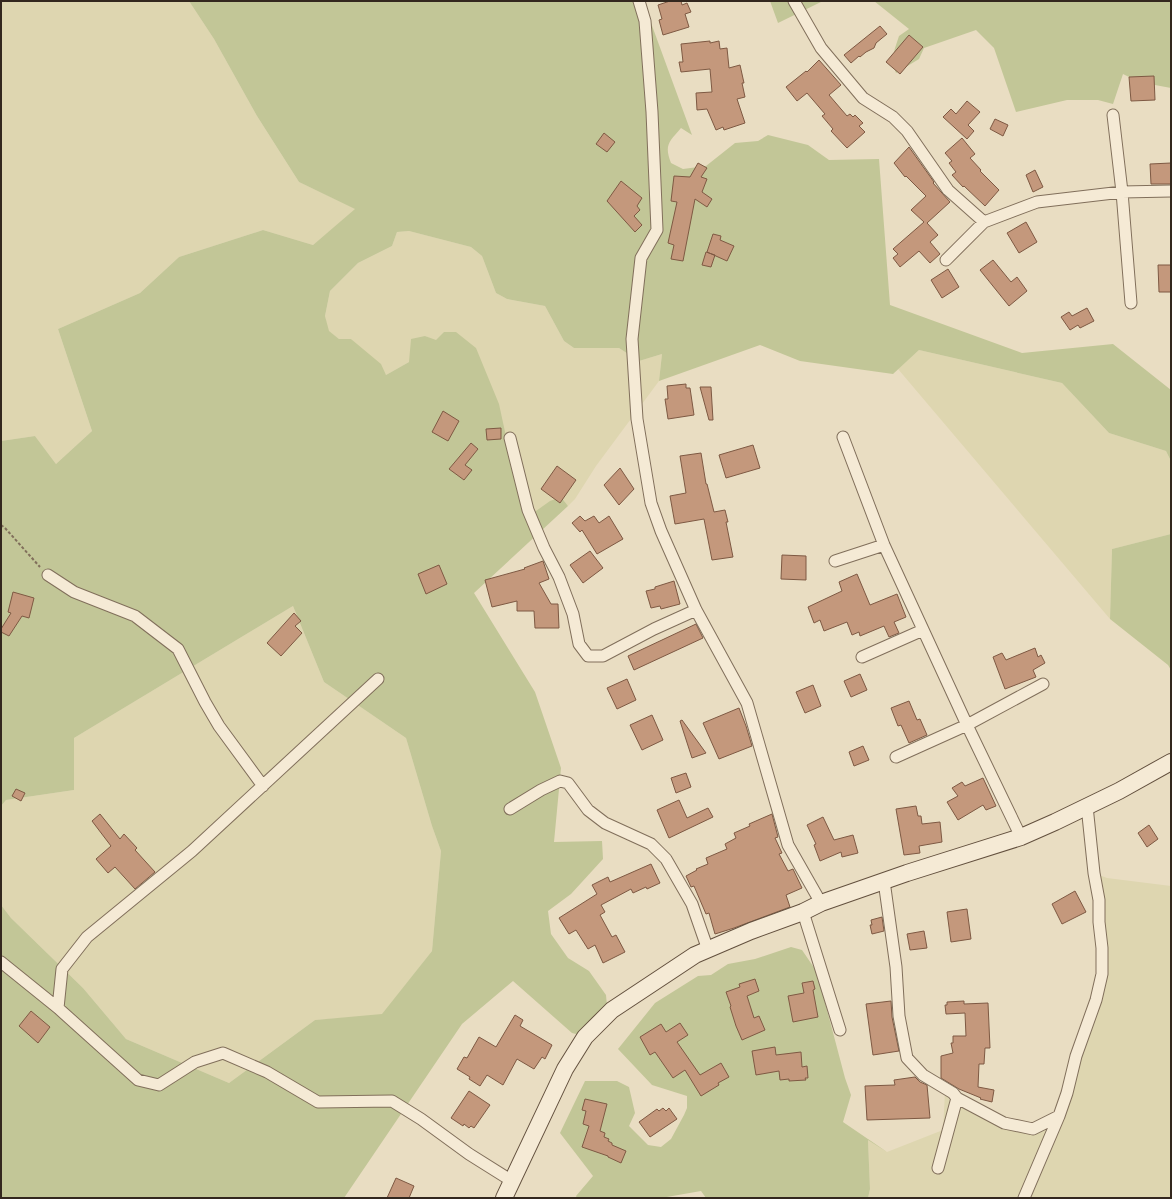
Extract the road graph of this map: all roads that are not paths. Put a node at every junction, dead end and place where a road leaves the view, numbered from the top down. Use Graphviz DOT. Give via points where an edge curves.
graph roads {
  1 [pos="639,1"];
  2 [pos="794,1"];
  3 [pos="1113,114"];
  4 [pos="1171,191"];
  5 [pos="1122,192"];
  6 [pos="984,222"];
  7 [pos="946,260"];
  8 [pos="1131,303"];
  9 [pos="843,437"];
  10 [pos="510,438"];
  11 [pos="884,545"];
  12 [pos="835,561"];
  13 [pos="48,575"];
  14 [pos="696,610"];
  15 [pos="923,630"];
  16 [pos="862,657"];
  17 [pos="378,679"];
  18 [pos="1043,684"];
  19 [pos="967,725"];
  20 [pos="896,757"];
  21 [pos="1171,762"];
  22 [pos="263,786"];
  23 [pos="1087,806"];
  24 [pos="510,809"];
  25 [pos="1021,837"];
  26 [pos="884,881"];
  27 [pos="821,903"];
  28 [pos="803,912"];
  29 [pos="708,950"];
  30 [pos="1,962"];
  31 [pos="58,1008"];
  32 [pos="840,1030"];
  33 [pos="957,1098"];
  34 [pos="1059,1116"];
  35 [pos="938,1168"];
  36 [pos="512,1181"];
  37 [pos="504,1198"];
  38 [pos="1024,1198"];
  1 -- 14 [label="street" via="645,21 658,230 641,258 632,339 637,419 651,503"];
  2 -- 6 [label="street" via="821,48 863,98 893,117 907,131 948,190"];
  3 -- 5 [label="street"];
  4 -- 5 [label="street"];
  5 -- 6 [label="street" via="1037,202"];
  5 -- 8 [label="street"];
  6 -- 7 [label="street"];
  9 -- 11 [label="street"];
  10 -- 14 [label="street" via="528,510 559,577 573,614 579,644 588,656 603,656"];
  11 -- 12 [label="street"];
  11 -- 15 [label="street"];
  13 -- 22 [label="street" via="74,592 135,616 178,649 219,726"];
  14 -- 27 [label="street" via="747,703 788,845"];
  15 -- 16 [label="street"];
  15 -- 19 [label="street"];
  17 -- 22 [label="street"];
  18 -- 19 [label="street"];
  19 -- 20 [label="street"];
  19 -- 25 [label="street"];
  21 -- 23 [label="main road"];
  22 -- 31 [label="street" via="192,851 87,937 62,969"];
  23 -- 25 [label="main road"];
  23 -- 34 [label="street" via="1099,900 1102,974"];
  24 -- 29 [label="street" via="560,781 568,783 588,810 605,823 651,844 666,859 692,904"];
  25 -- 26 [label="main road"];
  26 -- 27 [label="main road"];
  26 -- 33 [label="street" via="896,967 899,1016 907,1058 923,1075"];
  27 -- 28 [label="main road"];
  28 -- 29 [label="main road"];
  28 -- 32 [label="street"];
  29 -- 36 [label="main road" via="612,1010 585,1037 565,1069"];
  30 -- 31 [label="street"];
  31 -- 36 [label="street" via="138,1080 159,1085 195,1062 223,1053 268,1072 318,1102 392,1101"];
  33 -- 34 [label="street" via="1004,1123 1033,1129"];
  33 -- 35 [label="street"];
  34 -- 38 [label="street"];
  36 -- 37 [label="main road"];
}
